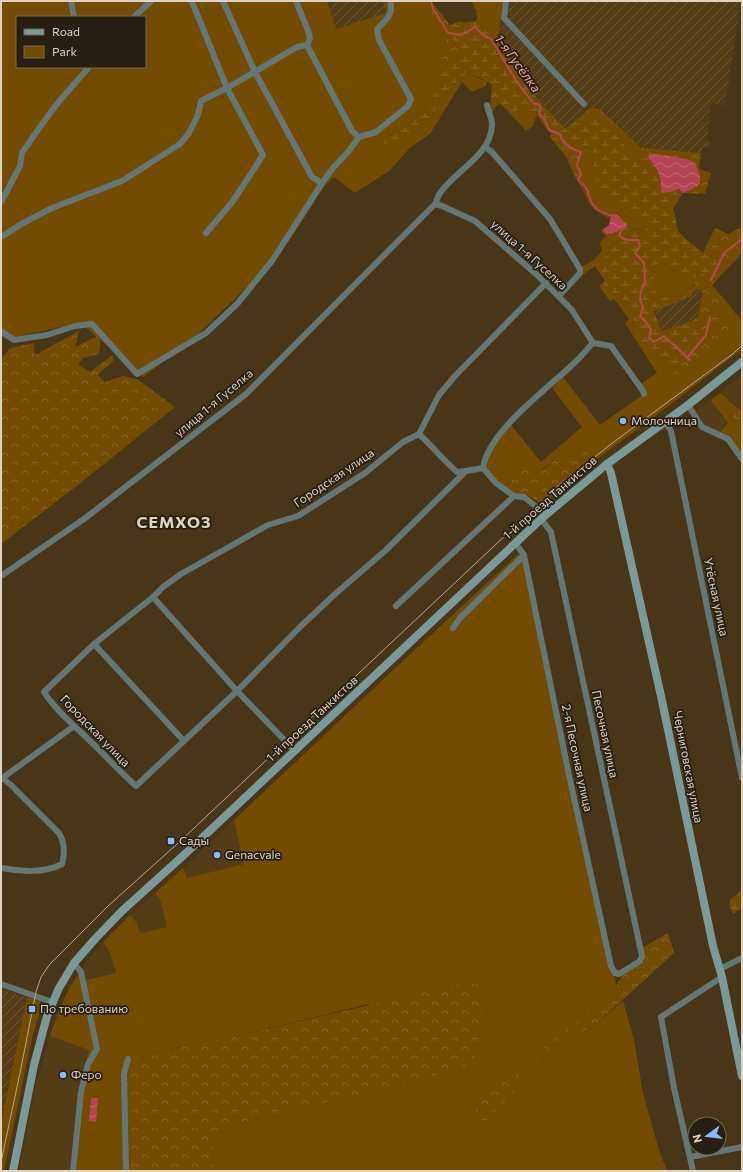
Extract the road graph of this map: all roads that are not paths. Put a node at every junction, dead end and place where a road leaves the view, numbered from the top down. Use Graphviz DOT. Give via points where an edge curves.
graph roads {
  1 [pos="71,1"];
  2 [pos="151,1"];
  3 [pos="191,1"];
  4 [pos="223,1"];
  5 [pos="296,1"];
  6 [pos="390,1"];
  7 [pos="506,1"];
  8 [pos="74,16"];
  9 [pos="135,16"];
  10 [pos="308,46"];
  11 [pos="88,68"];
  12 [pos="255,72"];
  13 [pos="227,88"];
  14 [pos="584,104"];
  15 [pos="487,106"];
  16 [pos="359,137"];
  17 [pos="485,147"];
  18 [pos="322,184"];
  19 [pos="1,202"];
  20 [pos="435,204"];
  21 [pos="206,233"];
  22 [pos="1,237"];
  23 [pos="546,283"];
  24 [pos="559,296"];
  25 [pos="1,331"];
  26 [pos="593,343"];
  27 [pos="742,362"];
  28 [pos="644,394"];
  29 [pos="688,405"];
  30 [pos="665,421"];
  31 [pos="419,434"];
  32 [pos="742,459"];
  33 [pos="607,464"];
  34 [pos="483,468"];
  35 [pos="466,472"];
  36 [pos="514,496"];
  37 [pos="543,517"];
  38 [pos="516,544"];
  39 [pos="524,555"];
  40 [pos="1,576"];
  41 [pos="154,598"];
  42 [pos="396,606"];
  43 [pos="453,628"];
  44 [pos="94,644"];
  45 [pos="237,691"];
  46 [pos="74,726"];
  47 [pos="184,741"];
  48 [pos="295,751"];
  49 [pos="742,778"];
  50 [pos="2,779"];
  51 [pos="1,868"];
  52 [pos="742,958"];
  53 [pos="74,963"];
  54 [pos="721,973"];
  55 [pos="619,974"];
  56 [pos="1,984"];
  57 [pos="52,1002"];
  58 [pos="128,1059"];
  59 [pos="742,1076"];
  60 [pos="742,1147"];
  61 [pos="690,1157"];
  62 [pos="13,1171"];
  63 [pos="73,1171"];
  64 [pos="126,1171"];
  65 [pos="693,1171"];
  1 -- 8 [label="street"];
  2 -- 9 [label="street"];
  3 -- 13 [label="street"];
  4 -- 12 [label="street"];
  5 -- 10 [label="street" via="309,33"];
  6 -- 16 [label="street" via="390,15 377,29 379,40 411,99 408,106 376,132"];
  7 -- 14 [label="street" via="504,18"];
  10 -- 12 [label="street" via="297,47"];
  10 -- 16 [label="street" via="352,130"];
  11 -- 19 [label="street" via="35,134 22,154 20,166"];
  12 -- 13 [label="street"];
  12 -- 18 [label="street" via="312,177"];
  13 -- 21 [label="street" via="263,155 233,201"];
  13 -- 22 [label="street" via="201,101 198,115 189,133 175,148 122,181 52,208"];
  15 -- 17 [label="street, улица 1-я Гуселка" via="492,127"];
  16 -- 18 [label="street"];
  17 -- 20 [label="street, улица 1-я Гуселка" via="441,192"];
  17 -- 24 [label="street, улица 1-я Гуселка" via="550,219 580,270"];
  18 -- 25 [label="street" via="272,261 237,304 206,333 137,374 92,324 14,340"];
  20 -- 23 [label="street, улица 1-я Гуселка" via="475,221"];
  20 -- 40 [label="street, улица 1-я Гуселка" via="246,394 84,519"];
  23 -- 24 [label="street, улица 1-я Гуселка"];
  23 -- 31 [label="street" via="439,395"];
  24 -- 26 [label="street, улица 1-я Гуселка" via="572,310"];
  26 -- 28 [label="street" via="611,346"];
  26 -- 34 [label="street" via="574,364 509,423 492,444"];
  27 -- 29 [label="main road, 1-й проезд Танкистов"];
  29 -- 30 [label="main road, 1-й проезд Танкистов"];
  29 -- 32 [label="street" via="702,427 728,440"];
  30 -- 33 [label="main road, 1-й проезд Танкистов"];
  30 -- 49 [label="street, Утёсная улица" via="671,431"];
  31 -- 35 [label="street" via="457,472"];
  31 -- 41 [label="street, Городская улица" via="403,442 365,473 325,500 298,516 268,525 181,574 163,587"];
  33 -- 37 [label="main road, 1-й проезд Танкистов"];
  33 -- 54 [label="main road, Черниговская улица" via="612,473 713,946"];
  34 -- 35 [label="street"];
  34 -- 36 [label="street, Песочная улица" via="496,483"];
  35 -- 45 [label="street, Городская улица" via="386,550 300,627"];
  36 -- 37 [label="street, Песочная улица" via="524,498 538,508"];
  36 -- 42 [label="street"];
  37 -- 38 [label="main road, 1-й проезд Танкистов"];
  37 -- 55 [label="street, Песочная улица" via="551,532 642,956 640,961"];
  38 -- 39 [label="street, 2-я Песочная улица"];
  38 -- 48 [label="main road, 1-й проезд Танкистов"];
  39 -- 43 [label="street"];
  39 -- 55 [label="street, 2-я Песочная улица" via="611,966 615,973"];
  41 -- 44 [label="street, Городская улица"];
  41 -- 45 [label="street"];
  44 -- 46 [label="street, Городская улица" via="44,692"];
  44 -- 47 [label="street"];
  45 -- 47 [label="street, Городская улица"];
  45 -- 48 [label="street"];
  46 -- 47 [label="street, Городская улица" via="136,786"];
  46 -- 50 [label="street"];
  48 -- 53 [label="main road, 1-й проезд Танкистов" via="122,912"];
  50 -- 51 [label="street" via="60,833 64,857 62,864 54,868 36,871"];
  52 -- 54 [label="street"];
  53 -- 57 [label="main road, 1-й проезд Танкистов"];
  53 -- 63 [label="street" via="81,972 97,1049 88,1064 81,1092"];
  54 -- 59 [label="main road, Черниговская улица"];
  54 -- 61 [label="street" via="661,1017"];
  56 -- 57 [label="street"];
  57 -- 62 [label="main road, 1-й проезд Танкистов" via="34,1065"];
  58 -- 64 [label="street" via="124,1074"];
  60 -- 61 [label="street"];
  61 -- 65 [label="street"];
}
